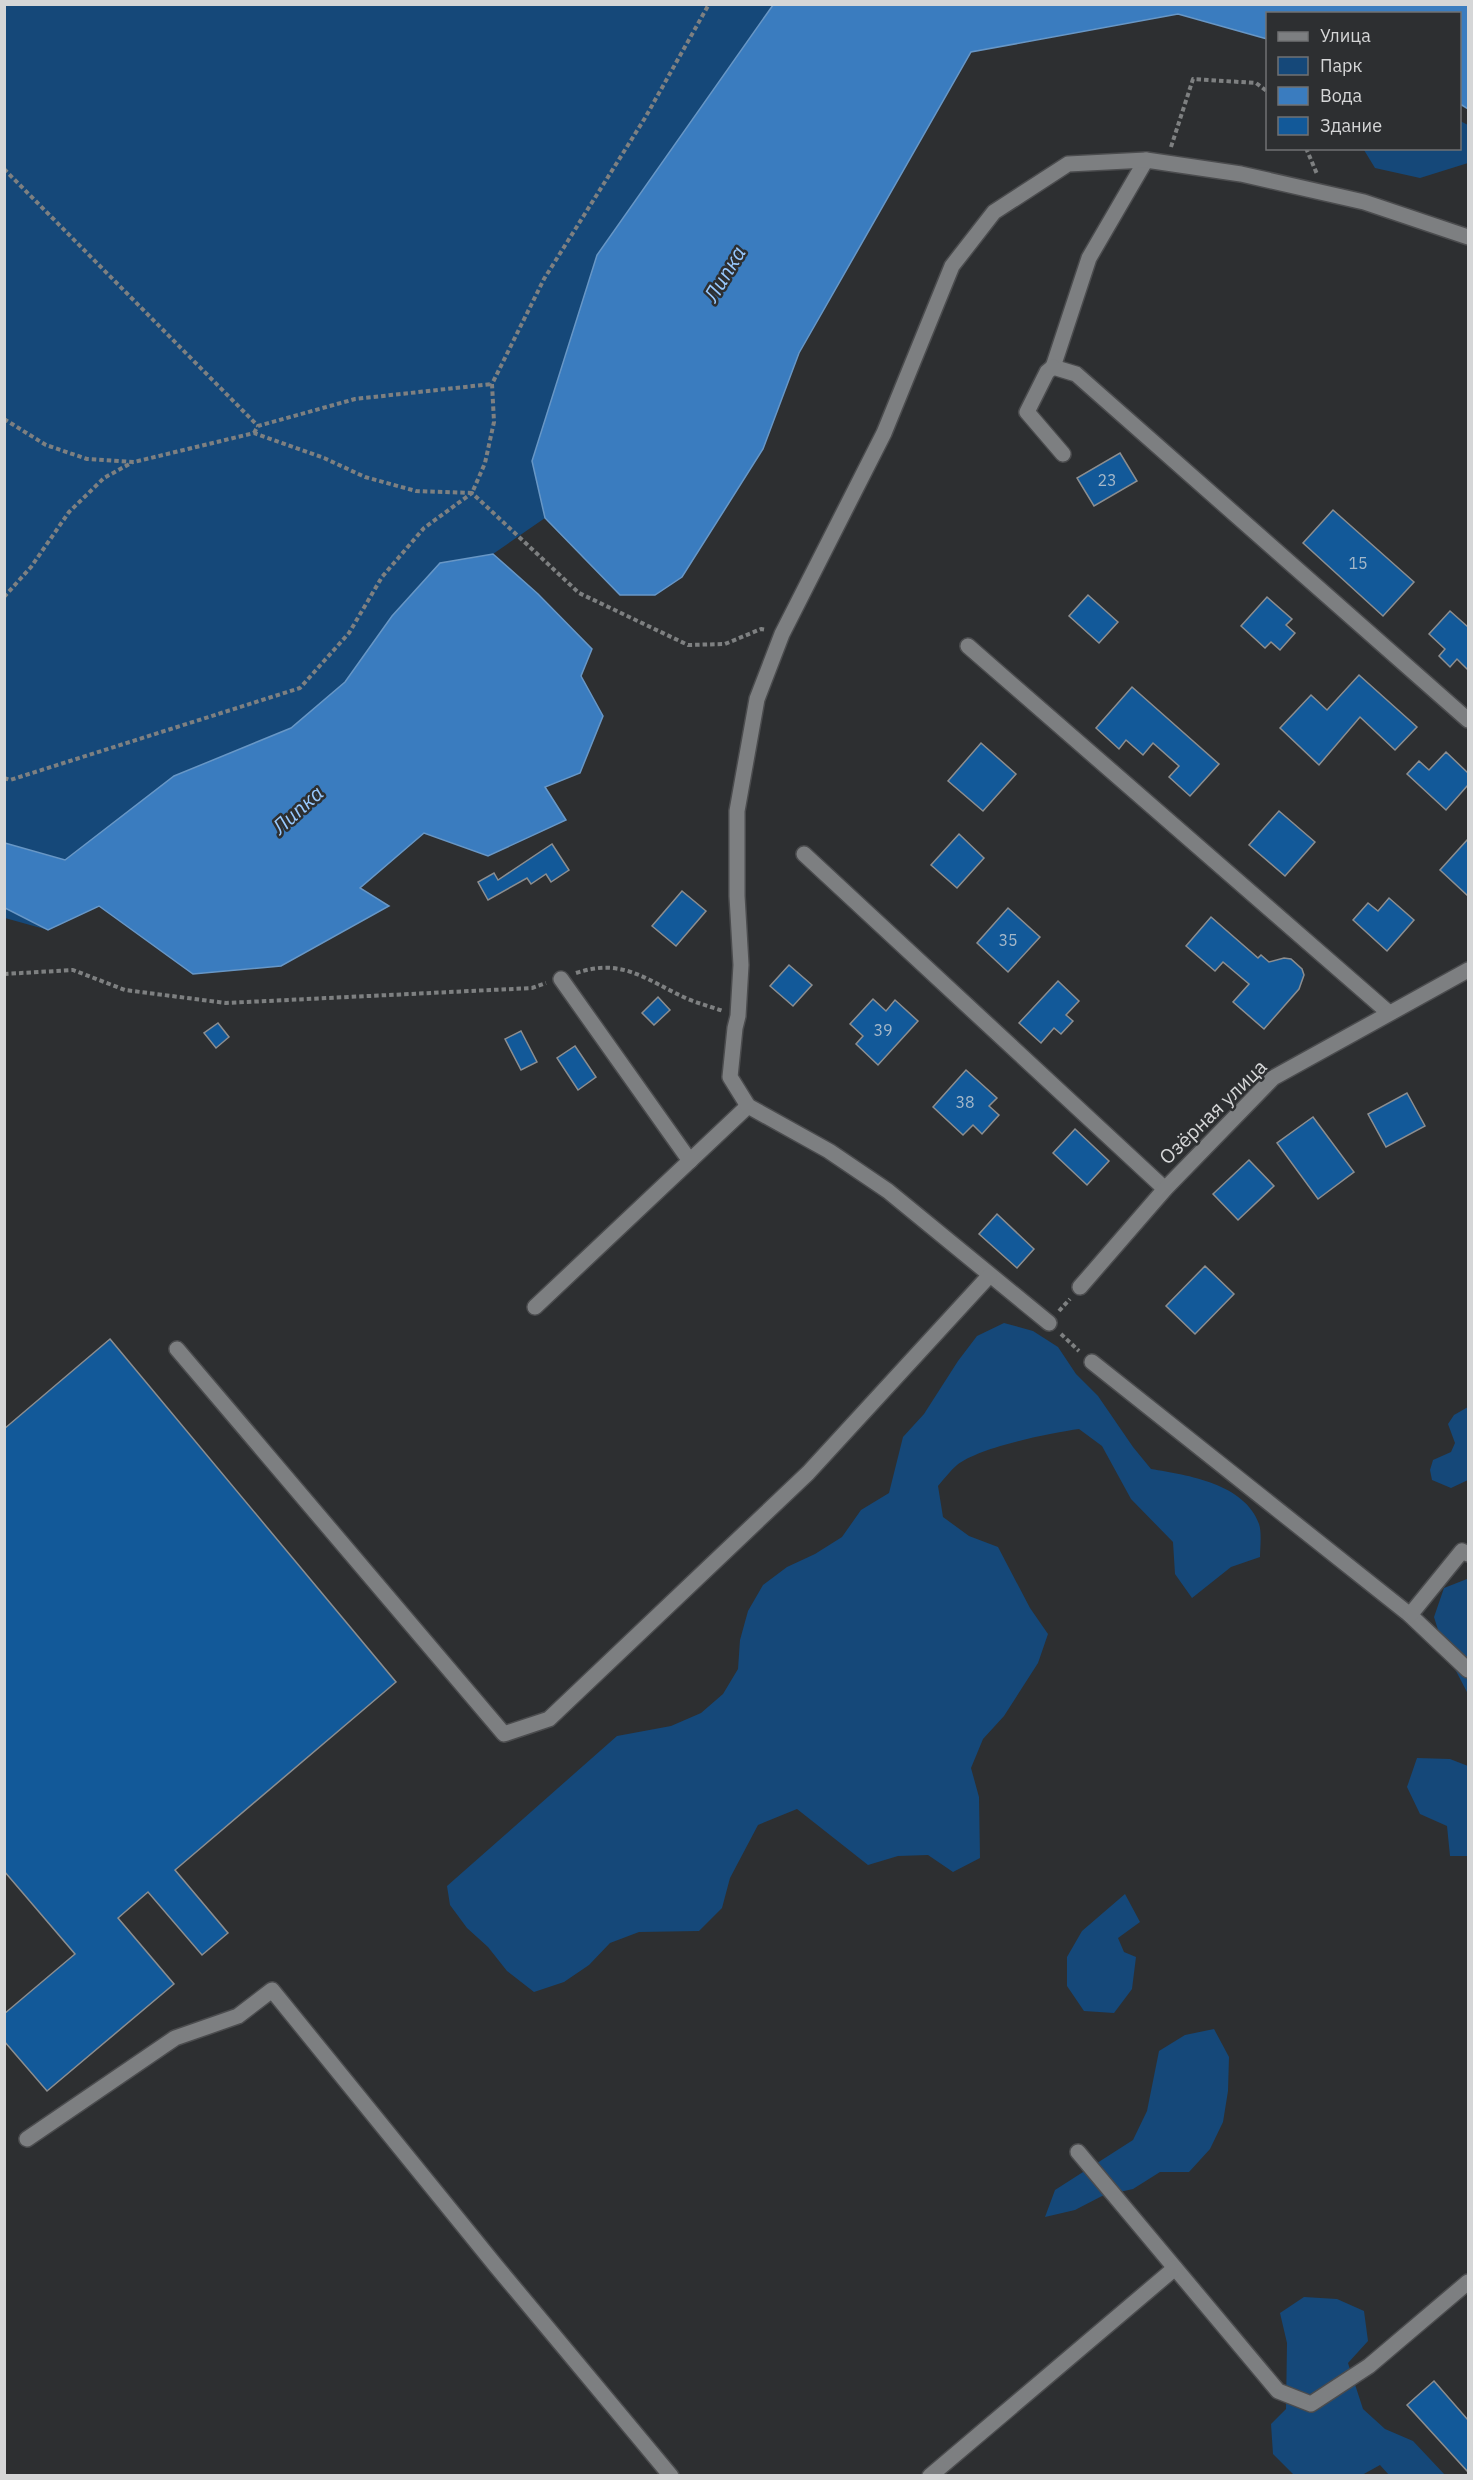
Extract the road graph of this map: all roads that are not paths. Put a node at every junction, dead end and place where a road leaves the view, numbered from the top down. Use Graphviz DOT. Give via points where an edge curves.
graph roads {
  1 [pos="1146,160"];
  2 [pos="1468,237"];
  3 [pos="1053,367"];
  4 [pos="1063,454"];
  5 [pos="968,646"];
  6 [pos="1468,720"];
  7 [pos="804,854"];
  8 [pos="1468,970"];
  9 [pos="561,979"];
  10 [pos="1389,1013"];
  11 [pos="748,1106"];
  12 [pos="690,1161"];
  13 [pos="1165,1189"];
  14 [pos="989,1276"];
  15 [pos="1080,1287"];
  16 [pos="535,1307"];
  17 [pos="1049,1323"];
  18 [pos="177,1349"];
  19 [pos="1092,1362"];
  20 [pos="1468,1554"];
  21 [pos="1410,1615"];
  22 [pos="1468,1670"];
  23 [pos="27,2139"];
  24 [pos="1078,2152"];
  25 [pos="1175,2268"];
  26 [pos="1468,2282"];
  27 [pos="671,2475"];
  28 [pos="930,2475"];
  1 -- 2 [label="street" via="1241,174 1364,202"];
  1 -- 3 [label="street" via="1089,258"];
  1 -- 11 [label="street" via="1068,164 994,212 952,266 884,433 782,634 757,699 737,811 741,964 730,1077"];
  3 -- 4 [label="street" via="1027,412"];
  3 -- 6 [label="street" via="1076,374"];
  5 -- 10 [label="street"];
  7 -- 13 [label="street"];
  8 -- 10 [label="street, Озёрная улица"];
  9 -- 12 [label="street"];
  10 -- 13 [label="street, Озёрная улица" via="1273,1078"];
  11 -- 12 [label="street"];
  11 -- 14 [label="street" via="829,1150 888,1191"];
  12 -- 16 [label="street"];
  13 -- 15 [label="street, Озёрная улица"];
  14 -- 17 [label="street"];
  14 -- 18 [label="street" via="808,1473 549,1719 504,1734"];
  19 -- 21 [label="street"];
  20 -- 21 [label="street" via="1462,1551"];
  21 -- 22 [label="street"];
  23 -- 27 [label="street" via="175,2038 238,2016 272,1990"];
  24 -- 25 [label="street"];
  25 -- 26 [label="street" via="1278,2391 1311,2404 1369,2366"];
  25 -- 28 [label="street"];
}
